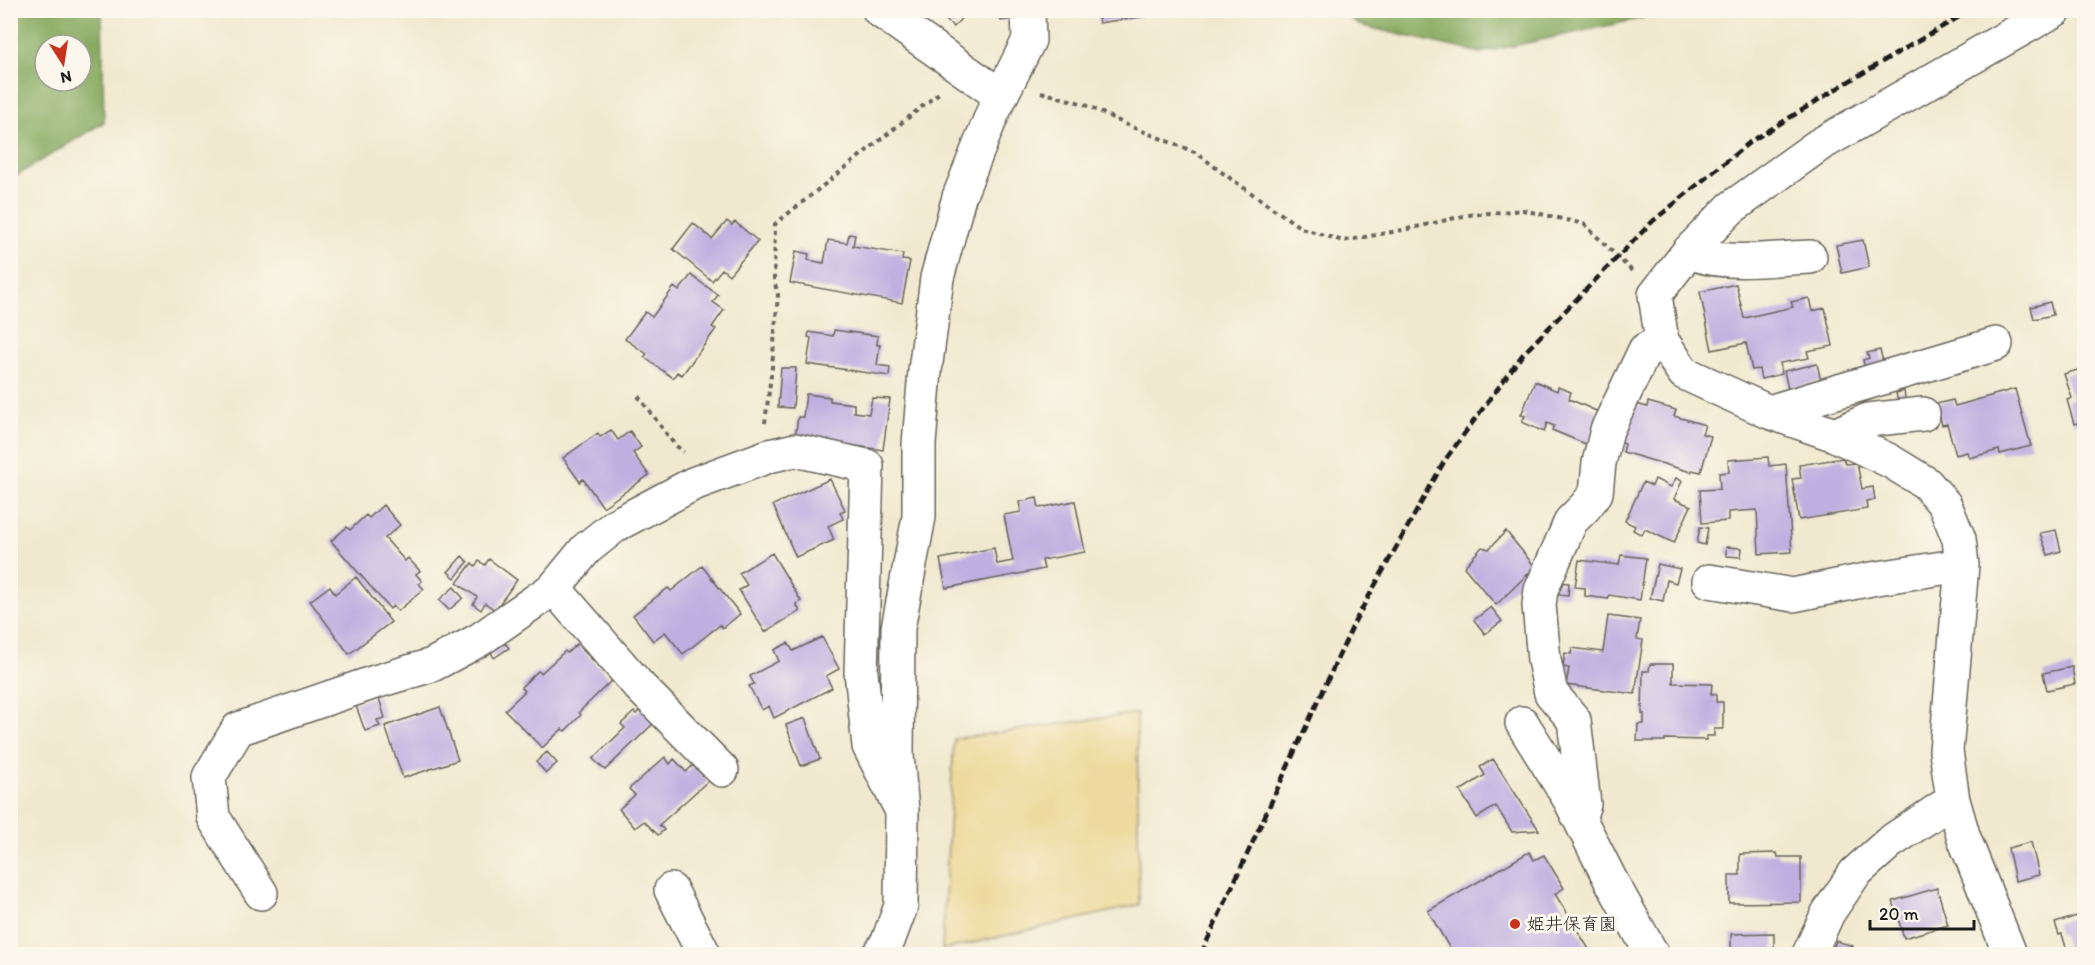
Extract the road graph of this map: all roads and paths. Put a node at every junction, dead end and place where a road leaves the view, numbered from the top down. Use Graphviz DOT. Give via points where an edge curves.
graph roads {
  1 [pos="879,10"];
  2 [pos="1029,10"];
  3 [pos="2055,10"];
  4 [pos="965,72"];
  5 [pos="1001,96"];
  6 [pos="1689,251"];
  7 [pos="1810,257"];
  8 [pos="1655,295"];
  9 [pos="1662,341"];
  10 [pos="1996,344"];
  11 [pos="638,396"];
  12 [pos="1768,412"];
  13 [pos="1923,414"];
  14 [pos="1835,435"];
  15 [pos="769,456"];
  16 [pos="716,475"];
  17 [pos="1962,565"];
  18 [pos="1709,581"];
  19 [pos="555,588"];
  20 [pos="1522,723"];
  21 [pos="722,770"];
  22 [pos="1953,800"];
  23 [pos="902,811"];
  24 [pos="1579,818"];
  25 [pos="671,890"];
  26 [pos="261,893"];
  27 [pos="332,950"];
  28 [pos="336,954"];
  29 [pos="704,954"];
  30 [pos="880,954"];
  31 [pos="1652,954"];
  32 [pos="1809,954"];
  33 [pos="2010,954"];
  1 -- 4 [label="street"];
  2 -- 5 [label="street" via="1029,40"];
  3 -- 6 [label="street" via="1819,145 1731,208"];
  4 -- 5 [label="street"];
  4 -- 15 [label="path" via="775,224 774,280 778,295 764,433"];
  5 -- 8 [label="path" via="1026,88 1084,104 1197,153 1300,228 1343,241 1468,214 1523,210 1584,224"];
  5 -- 23 [label="street" via="959,197 937,278 919,433 919,518 898,628 897,755"];
  6 -- 7 [label="street" via="1738,260"];
  6 -- 8 [label="street"];
  8 -- 9 [label="street"];
  9 -- 12 [label="street" via="1684,373"];
  9 -- 24 [label="street" via="1646,350 1641,360 1607,430 1596,493 1571,521 1541,590 1543,650 1551,693 1574,720 1584,804"];
  10 -- 12 [label="street"];
  11 -- 16 [label="path" via="675,445"];
  12 -- 14 [label="street"];
  13 -- 14 [label="street" via="1868,420"];
  14 -- 17 [label="street" via="1926,483 1946,506 1959,539"];
  15 -- 16 [label="street"];
  15 -- 23 [label="street" via="795,450 867,466 862,682 869,746"];
  16 -- 19 [label="street" via="616,525 586,549"];
  17 -- 18 [label="street" via="1793,595"];
  17 -- 22 [label="street" via="1946,751"];
  19 -- 21 [label="street" via="639,686"];
  19 -- 26 [label="street" via="479,640 432,665 238,729 209,777 213,817"];
  20 -- 24 [label="street"];
  22 -- 32 [label="street" via="1890,842 1855,873 1828,913"];
  22 -- 33 [label="street"];
  23 -- 30 [label="street" via="901,906"];
  24 -- 31 [label="street"];
  25 -- 29 [label="street"];
  27 -- 28 [label="path"];
}
